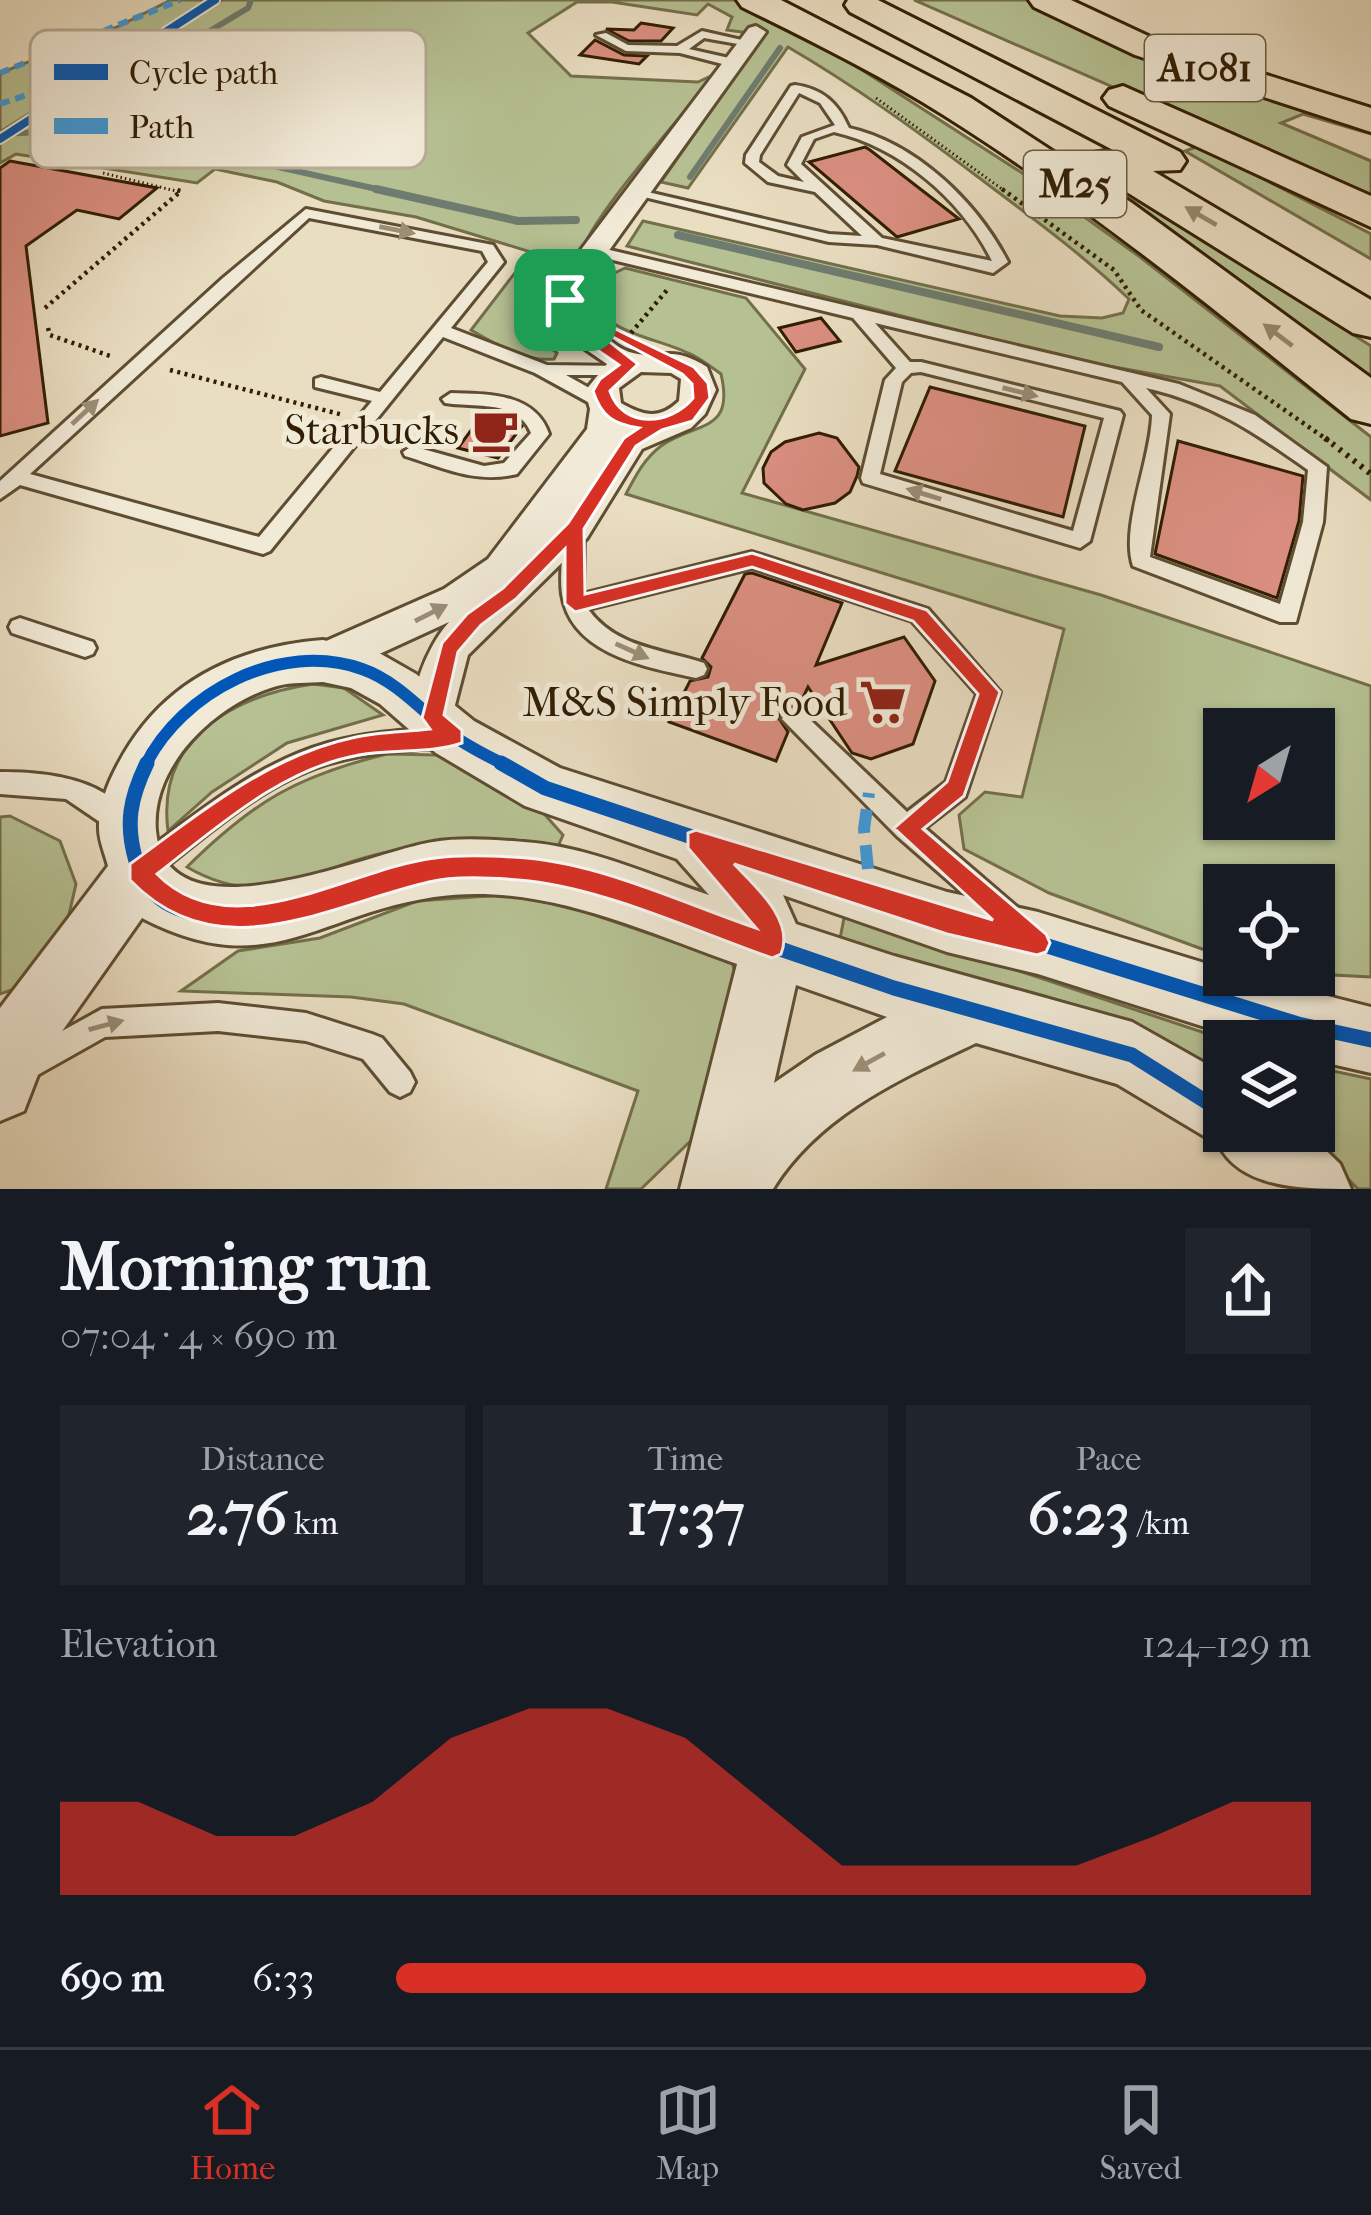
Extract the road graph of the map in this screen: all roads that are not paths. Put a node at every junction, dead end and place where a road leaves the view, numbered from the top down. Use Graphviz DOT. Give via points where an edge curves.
graph roads {
  1 [pos="800,0"];
  2 [pos="851,0"];
  3 [pos="893,0"];
  4 [pos="1045,0"];
  5 [pos="742,31"];
  6 [pos="702,34"];
  7 [pos="602,35"];
  8 [pos="680,50"];
  9 [pos="1371,120"];
  10 [pos="843,127"];
  11 [pos="818,189"];
  12 [pos="639,194"];
  13 [pos="1371,213"];
  14 [pos="877,242"];
  15 [pos="597,251"];
  16 [pos="1371,280"];
  17 [pos="565,300"];
  18 [pos="860,315"];
  19 [pos="1371,322"];
  20 [pos="443,331"];
  21 [pos="627,356"];
  22 [pos="673,364"];
  23 [pos="906,368"];
  24 [pos="541,369"];
  25 [pos="1130,381"];
  26 [pos="321,383"];
  27 [pos="383,398"];
  28 [pos="452,399"];
  29 [pos="606,406"];
  30 [pos="1371,406"];
  31 [pos="656,426"];
  32 [pos="412,452"];
  33 [pos="8,485"];
  34 [pos="574,528"];
  35 [pos="575,604"];
  36 [pos="20,627"];
  37 [pos="85,648"];
  38 [pos="323,661"];
  39 [pos="696,669"];
  40 [pos="794,719"];
  41 [pos="444,728"];
  42 [pos="0,783"];
  43 [pos="906,828"];
  44 [pos="696,841"];
  45 [pos="133,851"];
  46 [pos="1037,943"];
  47 [pos="772,946"];
  48 [pos="974,1011"];
  49 [pos="1371,1040"];
  50 [pos="6,1058"];
  51 [pos="400,1082"];
  52 [pos="1203,1100"];
  53 [pos="1276,1152"];
  54 [pos="716,1189"];
  55 [pos="732,1189"];
  56 [pos="1315,1189"];
  19 -- 1 [label="highway, M25, one-way" via="1100,157"];
  2 -- 16 [label="highway, M25" via="1184,171"];
  3 -- 13 [label="highway, M25"];
  4 -- 9 [label="main road, A1081" via="1147,48"];
  5 -- 6 [label="lane"];
  5 -- 6 [label="lane"];
  5 -- 8 [label="lane"];
  5 -- 12 [label="street"];
  30 -- 5 [label="highway, M25, one-way" via="1018,144 914,81"];
  6 -- 8 [label="lane"];
  7 -- 8 [label="lane" via="626,48"];
  10 -- 11 [label="lane" via="816,135 796,154 797,172"];
  10 -- 11 [label="lane" via="822,96 795,89 752,163 773,179"];
  10 -- 14 [label="lane" via="890,147 962,203 983,224 1000,262 994,268"];
  11 -- 14 [label="lane"];
  12 -- 14 [label="lane"];
  12 -- 15 [label="street"];
  15 -- 17 [label="street"];
  15 -- 18 [label="lane"];
  17 -- 21 [label="street" via="580,331"];
  17 -- 22 [label="street"];
  18 -- 23 [label="lane"];
  18 -- 25 [label="lane"];
  20 -- 24 [label="lane"];
  20 -- 27 [label="lane"];
  33 -- 20 [label="lane, one-way" via="306,214 488,248 496,262"];
  21 -- 22 [label="street"];
  21 -- 24 [label="lane"];
  21 -- 29 [label="street" via="605,382"];
  22 -- 31 [label="street" via="700,383 702,398 687,417"];
  23 -- 23 [label="lane, one-way" via="1114,415 1080,541 870,478 894,380"];
  24 -- 29 [label="lane"];
  25 -- 25 [label="lane" via="1221,404 1318,467 1288,616 1140,561 1161,414"];
  26 -- 27 [label="lane"];
  27 -- 33 [label="lane" via="263,546"];
  28 -- 32 [label="lane" via="527,410 540,434 509,469 484,473"];
  29 -- 31 [label="street" via="624,420"];
  38 -- 29 [label="street, one-way" via="416,621 502,569 603,431"];
  31 -- 34 [label="street" via="630,442"];
  34 -- 35 [label="lane"];
  34 -- 41 [label="street" via="449,649"];
  35 -- 39 [label="lane, one-way" via="597,634 640,657"];
  35 -- 43 [label="lane" via="752,560 920,615 989,692 956,789"];
  36 -- 37 [label="lane"];
  38 -- 41 [label="street" via="363,669"];
  38 -- 45 [label="street" via="248,675 178,719 142,773"];
  40 -- 43 [label="lane"];
  41 -- 44 [label="street" via="545,788"];
  41 -- 45 [label="lane" via="294,766"];
  42 -- 45 [label="lane" via="92,795"];
  43 -- 46 [label="lane"];
  44 -- 46 [label="street"];
  44 -- 47 [label="street" via="757,906"];
  45 -- 47 [label="street" via="162,896 192,912 260,917 435,869 527,870 570,877"];
  45 -- 50 [label="street"];
  46 -- 49 [label="street"];
  47 -- 48 [label="street"];
  47 -- 54 [label="street"];
  48 -- 52 [label="street" via="1132,1055"];
  48 -- 55 [label="street, one-way" via="808,1099 768,1136"];
  50 -- 51 [label="lane, one-way" via="102,1023 178,1017 306,1027 372,1048"];
  53 -- 56 [label="street"];
}
